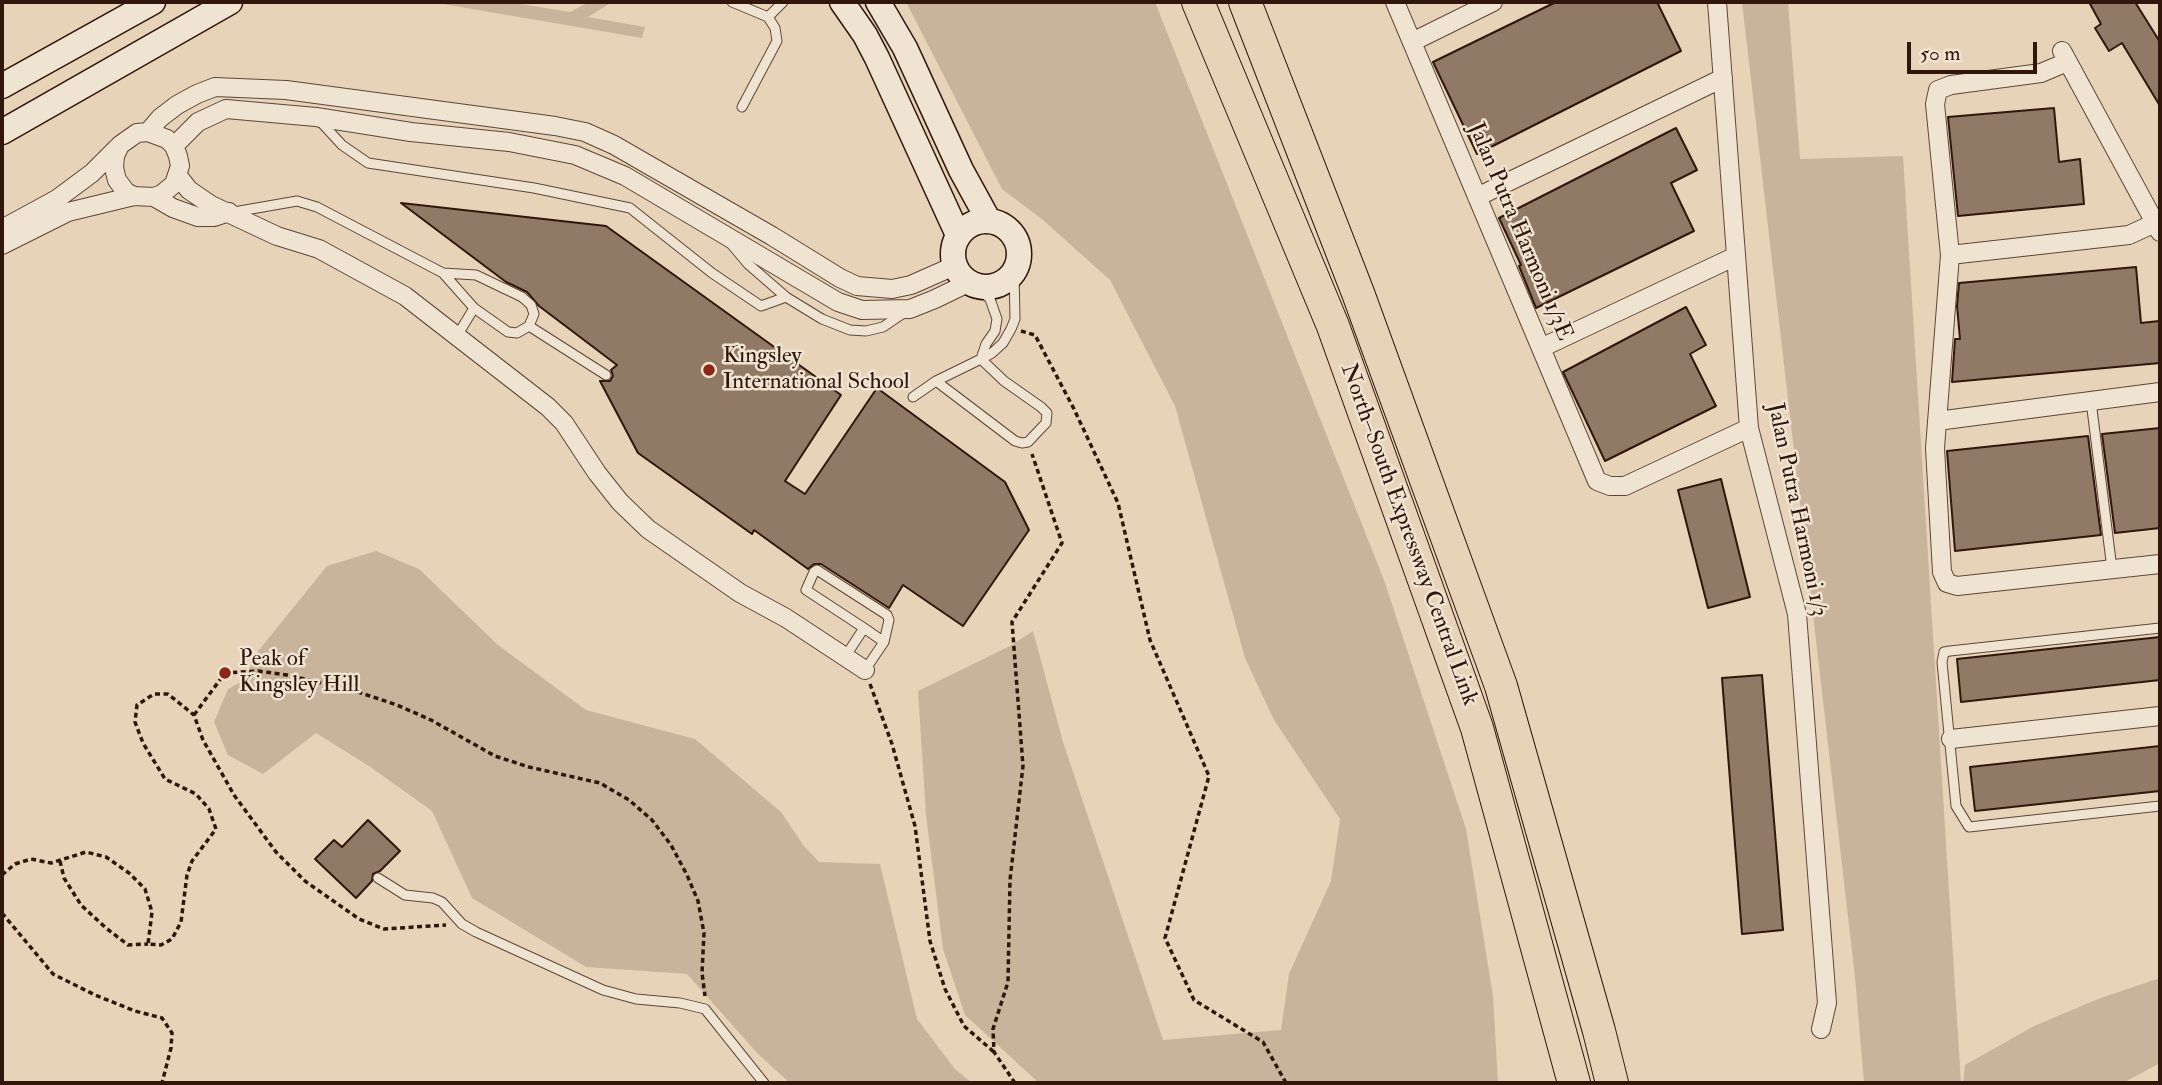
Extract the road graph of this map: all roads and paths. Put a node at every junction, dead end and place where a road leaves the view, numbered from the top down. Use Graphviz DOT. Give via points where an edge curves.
graph roads {
  1 [pos="153,2"];
  2 [pos="230,2"];
  3 [pos="732,2"];
  4 [pos="783,2"];
  5 [pos="842,2"];
  6 [pos="878,2"];
  7 [pos="1198,2"];
  8 [pos="1395,2"];
  9 [pos="1493,2"];
  10 [pos="1717,2"];
  11 [pos="1247,8"];
  12 [pos="768,18"];
  13 [pos="1412,42"];
  14 [pos="1723,78"];
  15 [pos="2,86"];
  16 [pos="742,107"];
  17 [pos="316,117"];
  18 [pos="2,132"];
  19 [pos="148,132"];
  20 [pos="120,145"];
  21 [pos="174,146"];
  22 [pos="178,176"];
  23 [pos="134,196"];
  24 [pos="154,197"];
  25 [pos="1477,197"];
  26 [pos="229,212"];
  27 [pos="989,220"];
  28 [pos="2157,227"];
  29 [pos="2,229"];
  30 [pos="958,235"];
  31 [pos="726,238"];
  32 [pos="2,244"];
  33 [pos="1950,255"];
  34 [pos="1736,256"];
  35 [pos="1014,271"];
  36 [pos="443,273"];
  37 [pos="966,278"];
  38 [pos="786,297"];
  39 [pos="474,308"];
  40 [pos="910,309"];
  41 [pos="529,326"];
  42 [pos="1011,329"];
  43 [pos="457,336"];
  44 [pos="1541,348"];
  45 [pos="981,359"];
  46 [pos="606,375"];
  47 [pos="936,382"];
  48 [pos="2160,392"];
  49 [pos="913,397"];
  50 [pos="2091,401"];
  51 [pos="1937,421"];
  52 [pos="1749,428"];
  53 [pos="1028,442"];
  54 [pos="2160,564"];
  55 [pos="2112,569"];
  56 [pos="864,628"];
  57 [pos="2160,628"];
  58 [pos="884,642"];
  59 [pos="845,657"];
  60 [pos="865,670"];
  61 [pos="194,715"];
  62 [pos="2160,716"];
  63 [pos="1951,739"];
  64 [pos="2160,806"];
  65 [pos="60,861"];
  66 [pos="2,875"];
  67 [pos="379,878"];
  68 [pos="2,913"];
  69 [pos="462,924"];
  70 [pos="148,944"];
  71 [pos="705,1009"];
  72 [pos="1821,1028"];
  73 [pos="994,1052"];
  74 [pos="162,1083"];
  75 [pos="764,1083"];
  76 [pos="1015,1083"];
  77 [pos="1286,1083"];
  78 [pos="1574,1083"];
  79 [pos="1612,1083"];
  1 -- 15 [label="main road"];
  2 -- 18 [label="main road"];
  3 -- 12 [label="lane"];
  4 -- 12 [label="lane"];
  5 -- 30 [label="main road" via="877,58"];
  6 -- 27 [label="main road"];
  7 -- 78 [label="highway, North–South Expressway Central Link" via="1333,326 1477,728"];
  8 -- 13 [label="street, Jalan Putra Harmoni 1/3E"];
  9 -- 13 [label="street"];
  10 -- 14 [label="street, Jalan Putra Harmoni 1/3"];
  11 -- 79 [label="highway, North–South Expressway Central Link" via="1358,293 1501,686"];
  12 -- 16 [label="lane" via="777,41"];
  13 -- 25 [label="street, Jalan Putra Harmoni 1/3E"];
  14 -- 25 [label="street"];
  14 -- 34 [label="street, Jalan Putra Harmoni 1/3"];
  17 -- 21 [label="street" via="226,109 198,122"];
  17 -- 31 [label="street" via="575,155 625,176"];
  17 -- 38 [label="lane" via="342,145 368,163 630,208 761,306"];
  19 -- 20 [label="street" via="137,133"];
  19 -- 21 [label="street"];
  19 -- 37 [label="street" via="177,105 215,87 286,90 555,126 614,145 858,286 892,289"];
  20 -- 23 [label="street" via="115,156 117,180"];
  20 -- 29 [label="street" via="57,198"];
  21 -- 22 [label="street"];
  22 -- 24 [label="street" via="168,190"];
  22 -- 26 [label="street" via="201,199"];
  23 -- 24 [label="street"];
  23 -- 32 [label="street" via="68,212"];
  24 -- 26 [label="street" via="198,217"];
  25 -- 44 [label="street, Jalan Putra Harmoni 1/3E"];
  26 -- 36 [label="lane" via="298,201"];
  26 -- 43 [label="street" via="342,261 405,296"];
  27 -- 30 [label="main road" via="972,224"];
  27 -- 35 [label="main road" via="1000,223 1016,239 1019,261"];
  28 -- 33 [label="street" via="2129,235"];
  28 -- 33 [label="street" via="2064,57 2041,73 1938,90 1934,104"];
  30 -- 37 [label="main road" via="952,255"];
  31 -- 38 [label="lane"];
  31 -- 40 [label="street" via="838,302 862,310"];
  33 -- 51 [label="street"];
  34 -- 44 [label="street"];
  34 -- 52 [label="street, Jalan Putra Harmoni 1/3"];
  35 -- 37 [label="main road" via="1002,283 985,288"];
  35 -- 42 [label="lane"];
  36 -- 39 [label="lane"];
  36 -- 41 [label="lane" via="475,275 522,297 534,314"];
  37 -- 40 [label="street"];
  37 -- 45 [label="lane" via="990,299 997,319"];
  38 -- 40 [label="lane" via="850,330 883,327"];
  39 -- 41 [label="lane" via="508,332"];
  39 -- 43 [label="lane"];
  41 -- 46 [label="lane"];
  42 -- 45 [label="lane" via="1003,343"];
  42 -- 77 [label="path" via="1035,335 1118,503 1150,639 1209,776 1165,938 1194,1000 1263,1042"];
  43 -- 59 [label="street" via="564,423 597,473 648,529 740,593"];
  44 -- 52 [label="street, Jalan Putra Harmoni 1/3E" via="1597,481 1625,486"];
  45 -- 47 [label="lane"];
  45 -- 53 [label="lane" via="1047,414 1046,423"];
  47 -- 49 [label="lane"];
  47 -- 53 [label="lane" via="1015,441"];
  48 -- 50 [label="street"];
  50 -- 51 [label="street"];
  50 -- 55 [label="lane"];
  51 -- 55 [label="street" via="1942,572 1947,583 1957,586"];
  52 -- 72 [label="street, Jalan Putra Harmoni 1/3" via="1797,614 1827,1003"];
  53 -- 73 [label="path" via="1062,543 1012,622 1023,766 1010,880 1008,982 993,1028"];
  54 -- 55 [label="street"];
  56 -- 58 [label="lane"];
  56 -- 58 [label="lane" via="806,590 814,572 887,615"];
  56 -- 59 [label="lane"];
  57 -- 63 [label="lane" via="1944,652"];
  58 -- 60 [label="lane"];
  59 -- 60 [label="street"];
  60 -- 73 [label="path" via="915,826 930,941 945,989 964,1026"];
  61 -- 69 [label="path" via="234,795 276,852 305,881 359,919 384,929"];
  61 -- 70 [label="path" via="168,694 154,694 137,705 135,722 165,779 196,794 209,809 216,829 192,861 181,922 172,939 161,945"];
  61 -- 71 [label="path" via="226,673 286,675 397,705 495,756 529,768 600,783 652,820 687,875 704,933"];
  62 -- 63 [label="street"];
  63 -- 64 [label="lane" via="1956,806 1969,827"];
  65 -- 66 [label="path" via="31,859"];
  65 -- 70 [label="path" via="64,878 81,905 106,929 128,945"];
  65 -- 70 [label="path" via="86,852 129,873 145,889 152,912"];
  67 -- 69 [label="lane" via="405,895 442,902"];
  68 -- 74 [label="path" via="53,974 135,1012 162,1018 172,1033"];
  69 -- 71 [label="lane" via="603,990"];
  71 -- 75 [label="lane"];
  73 -- 76 [label="path"];
}
